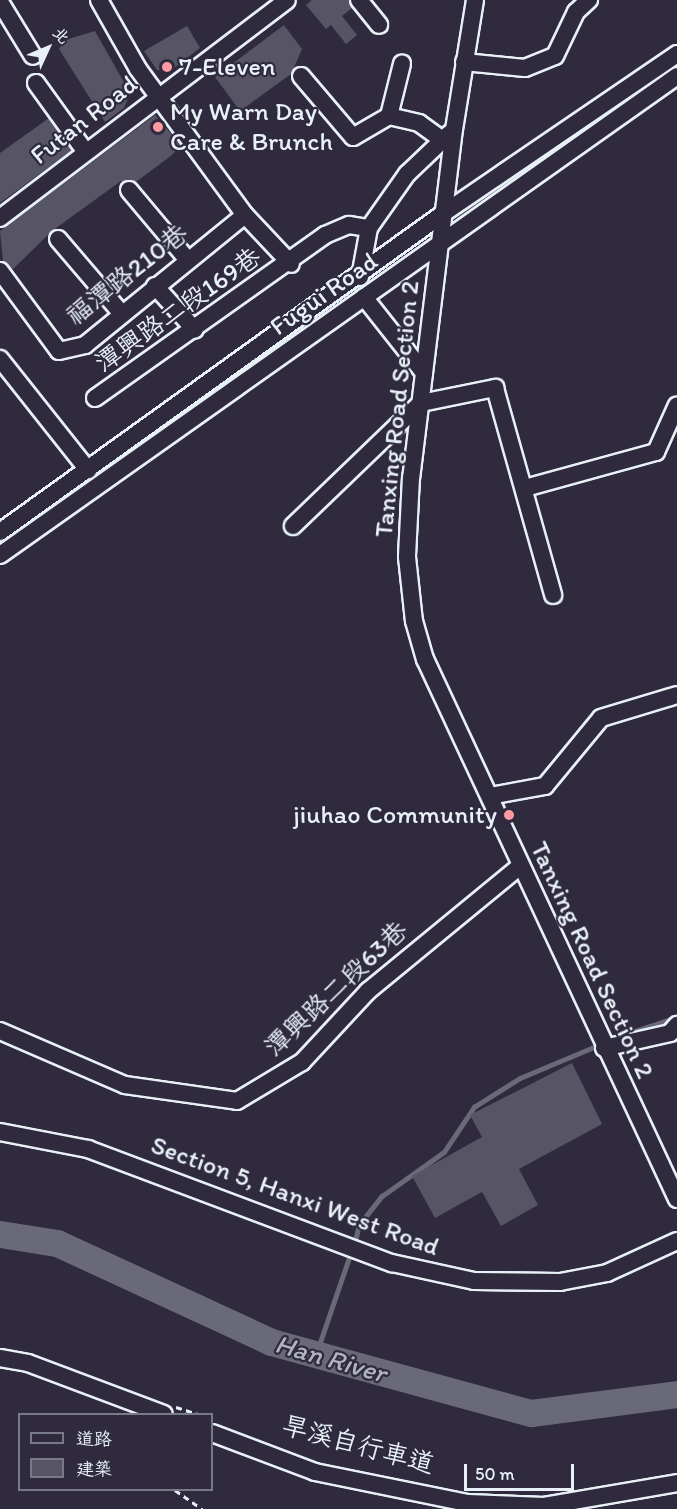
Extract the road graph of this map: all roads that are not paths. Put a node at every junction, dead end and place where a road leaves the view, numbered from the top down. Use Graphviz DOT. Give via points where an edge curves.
graph roads {
  1 [pos="99,0"];
  2 [pos="287,0"];
  3 [pos="359,0"];
  4 [pos="475,0"];
  5 [pos="589,0"];
  6 [pos="0,2"];
  7 [pos="378,25"];
  8 [pos="677,54"];
  9 [pos="33,56"];
  10 [pos="464,62"];
  11 [pos="402,64"];
  12 [pos="301,76"];
  13 [pos="677,76"];
  14 [pos="36,83"];
  15 [pos="158,94"];
  16 [pos="389,116"];
  17 [pos="448,135"];
  18 [pos="86,151"];
  19 [pos="129,190"];
  20 [pos="2,213"];
  21 [pos="444,213"];
  22 [pos="245,215"];
  23 [pos="369,228"];
  24 [pos="58,239"];
  25 [pos="442,243"];
  26 [pos="187,259"];
  27 [pos="291,264"];
  28 [pos="0,271"];
  29 [pos="360,277"];
  30 [pos="155,286"];
  31 [pos="364,297"];
  32 [pos="122,314"];
  33 [pos="195,330"];
  34 [pos="0,359"];
  35 [pos="424,373"];
  36 [pos="95,398"];
  37 [pos="421,403"];
  38 [pos="677,405"];
  39 [pos="88,470"];
  40 [pos="525,488"];
  41 [pos="3,523"];
  42 [pos="293,526"];
  43 [pos="0,555"];
  44 [pos="553,595"];
  45 [pos="677,695"];
  46 [pos="490,796"];
  47 [pos="520,866"];
  48 [pos="0,1031"];
  49 [pos="674,1032"];
  50 [pos="604,1048"];
  51 [pos="0,1132"];
  52 [pos="677,1199"];
  53 [pos="677,1241"];
  54 [pos="0,1358"];
  55 [pos="161,1413"];
  56 [pos="213,1432"];
  57 [pos="677,1484"];
  1 -- 15 [label="street"];
  2 -- 15 [label="street, Futan Road"];
  3 -- 7 [label="street"];
  4 -- 10 [label="street, Tanxing Road Section 2"];
  5 -- 10 [label="street" via="576,12 555,56 525,68"];
  6 -- 9 [label="street"];
  8 -- 21 [label="street, Fugui Road"];
  10 -- 17 [label="street, Tanxing Road Section 2"];
  11 -- 16 [label="street"];
  12 -- 16 [label="street" via="353,137"];
  13 -- 25 [label="street, Fugui Road"];
  14 -- 18 [label="street"];
  15 -- 18 [label="street, Futan Road"];
  15 -- 22 [label="street"];
  16 -- 17 [label="street"];
  17 -- 21 [label="street, Tanxing Road Section 2"];
  17 -- 23 [label="street" via="407,174"];
  18 -- 20 [label="street, Futan Road"];
  19 -- 26 [label="street"];
  21 -- 25 [label="street, Tanxing Road Section 2"];
  21 -- 29 [label="street, Fugui Road"];
  22 -- 26 [label="street, 福潭路210巷"];
  22 -- 27 [label="street"];
  23 -- 27 [label="street, 潭興路二段169巷" via="349,225 325,235"];
  23 -- 29 [label="street"];
  24 -- 32 [label="street"];
  25 -- 31 [label="street, Fugui Road"];
  25 -- 35 [label="street, Tanxing Road Section 2"];
  26 -- 30 [label="street, 福潭路210巷"];
  27 -- 33 [label="street, 潭興路二段169巷"];
  28 -- 32 [label="street, 福潭路210巷" via="59,351 85,345"];
  29 -- 39 [label="street, Fugui Road"];
  30 -- 32 [label="street, 福潭路210巷"];
  30 -- 33 [label="street"];
  31 -- 35 [label="street"];
  31 -- 43 [label="street, Fugui Road"];
  33 -- 36 [label="street, 潭興路二段169巷"];
  34 -- 39 [label="street"];
  35 -- 37 [label="street, Tanxing Road Section 2"];
  37 -- 40 [label="street" via="495,388"];
  37 -- 42 [label="street"];
  37 -- 46 [label="street, Tanxing Road Section 2" via="407,527 414,621 425,659"];
  38 -- 40 [label="street" via="657,452"];
  39 -- 41 [label="street, Fugui Road"];
  40 -- 44 [label="street"];
  45 -- 46 [label="street" via="601,718 546,786"];
  46 -- 47 [label="street, Tanxing Road Section 2"];
  47 -- 48 [label="street, 潭興路二段63巷" via="368,991 302,1062 237,1101 125,1085"];
  47 -- 50 [label="street, Tanxing Road Section 2"];
  49 -- 50 [label="street"];
  50 -- 52 [label="street, Tanxing Road Section 2"];
  51 -- 53 [label="street, Section 5, Hanxi West Road" via="88,1149 392,1263 474,1281 560,1282 607,1273"];
  54 -- 55 [label="street" via="28,1363"];
  56 -- 57 [label="street" via="315,1472 468,1503 544,1506"];
}
